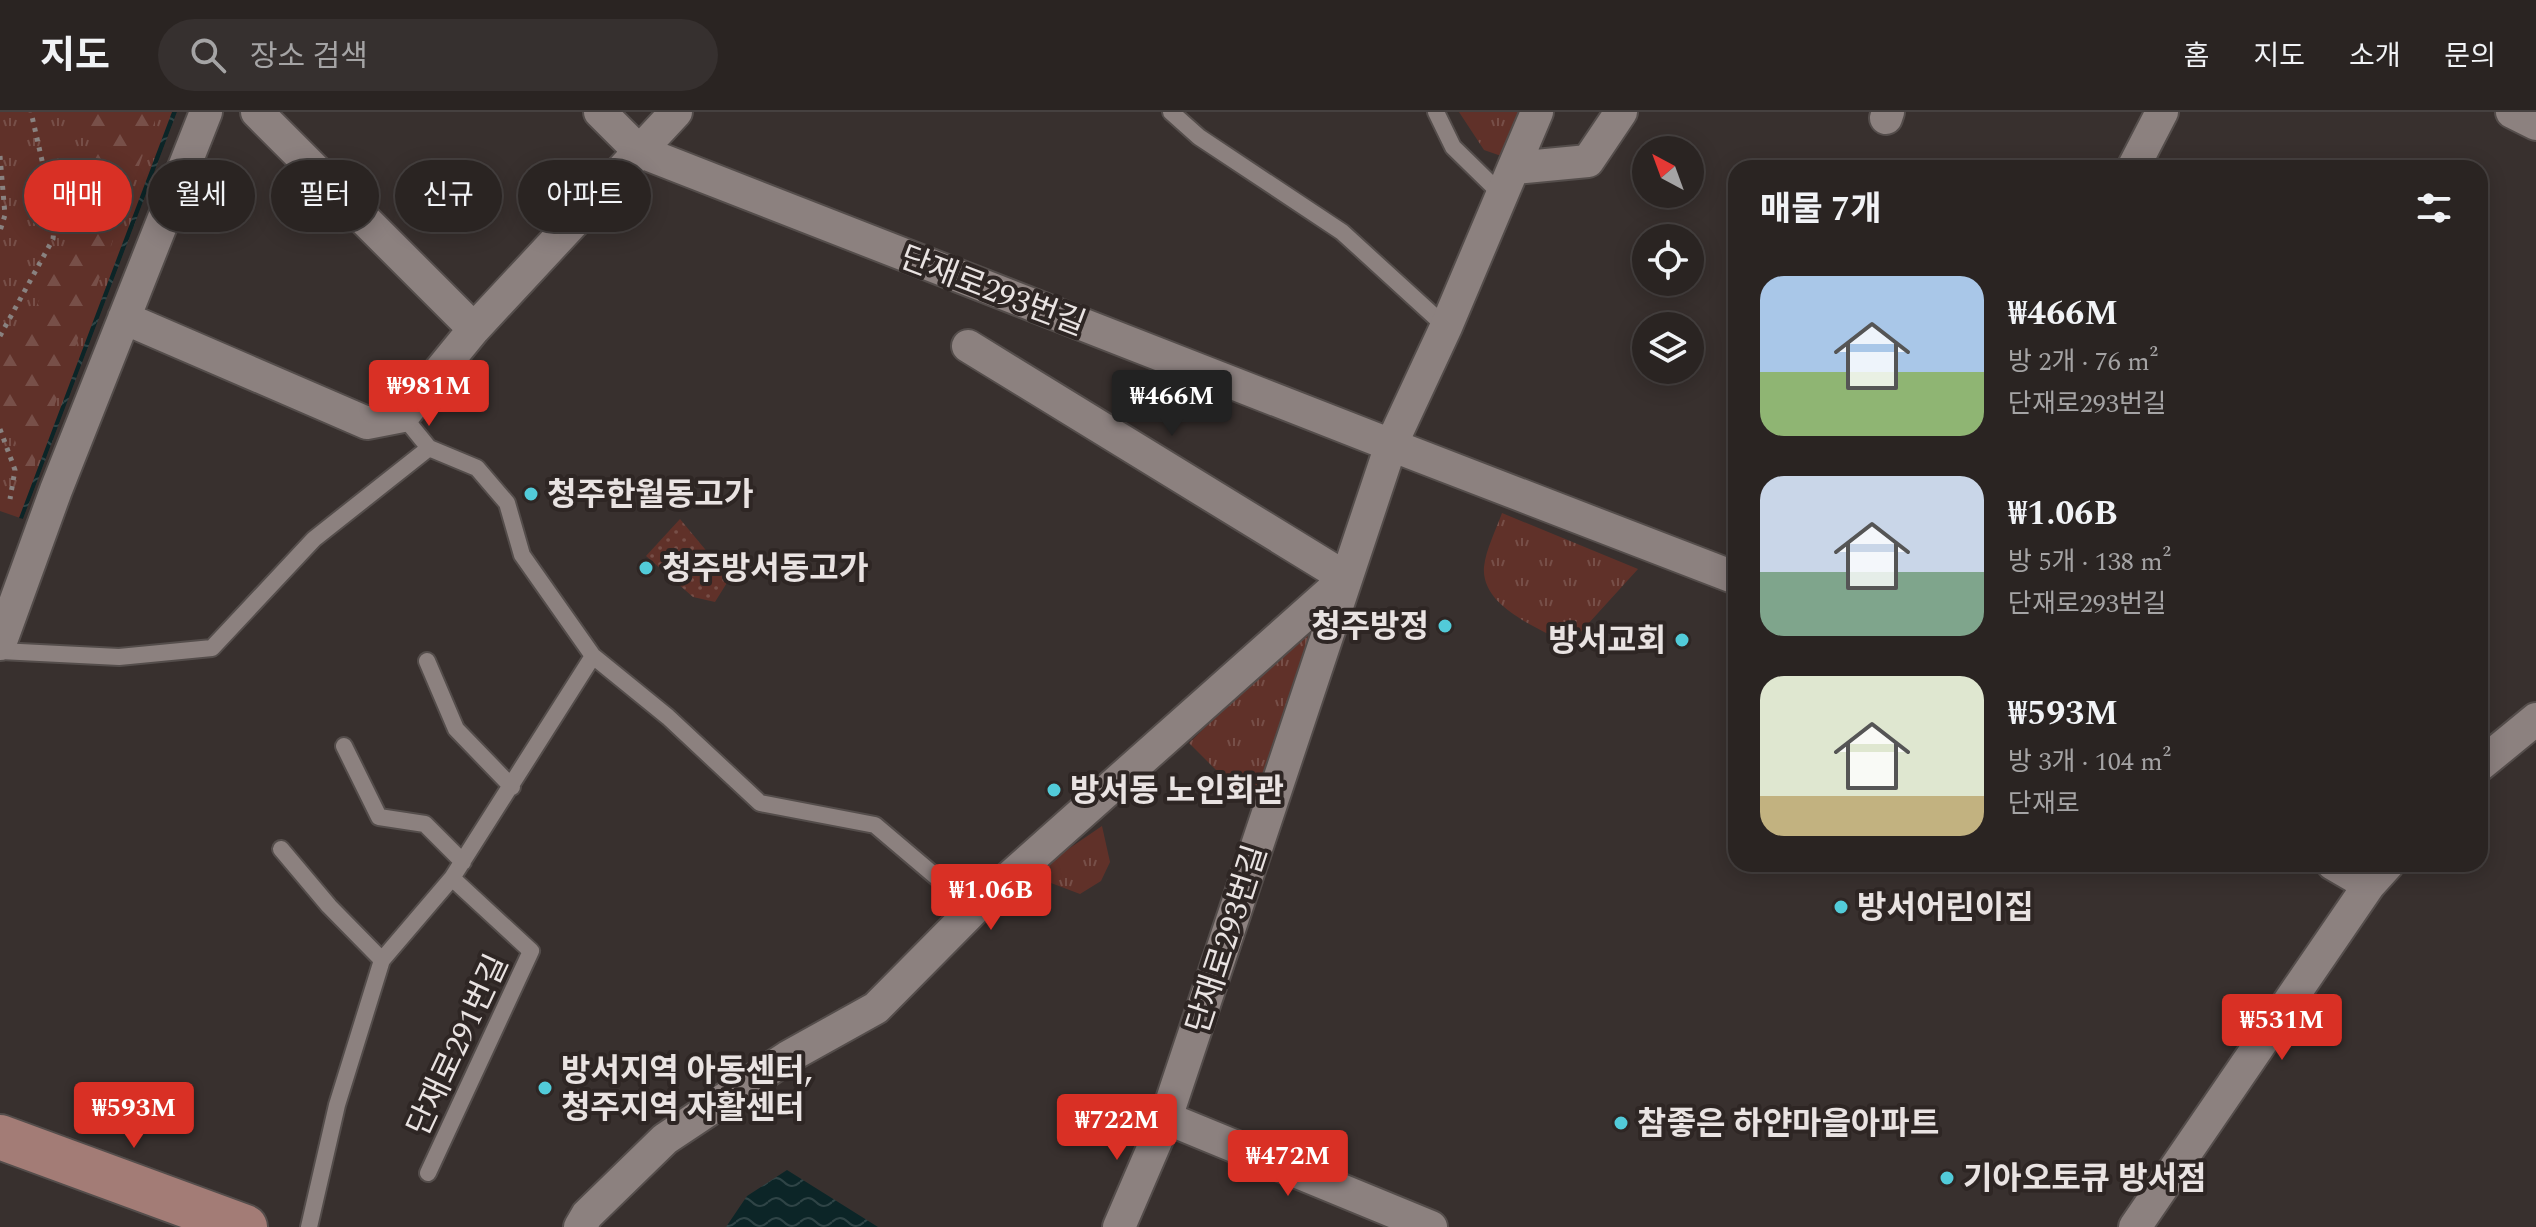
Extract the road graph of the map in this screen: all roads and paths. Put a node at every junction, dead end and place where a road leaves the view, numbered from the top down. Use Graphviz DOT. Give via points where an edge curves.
graph roads {
  1 [pos="31,112"];
  2 [pos="206,112"];
  3 [pos="257,112"];
  4 [pos="600,112"];
  5 [pos="676,112"];
  6 [pos="1171,112"];
  7 [pos="1436,112"];
  8 [pos="1537,112"];
  9 [pos="1621,112"];
  10 [pos="2162,112"];
  11 [pos="2512,112"];
  12 [pos="2536,124"];
  13 [pos="639,151"];
  14 [pos="0,156"];
  15 [pos="2137,160"];
  16 [pos="1508,181"];
  17 [pos="0,231"];
  18 [pos="124,318"];
  19 [pos="1446,327"];
  20 [pos="2,328"];
  21 [pos="474,329"];
  22 [pos="0,336"];
  23 [pos="968,346"];
  24 [pos="403,416"];
  25 [pos="0,429"];
  26 [pos="1391,445"];
  27 [pos="429,448"];
  28 [pos="10,499"];
  29 [pos="1728,575"];
  30 [pos="1346,578"];
  31 [pos="0,644"];
  32 [pos="0,651"];
  33 [pos="593,656"];
  34 [pos="427,661"];
  35 [pos="2536,719"];
  36 [pos="344,746"];
  37 [pos="2488,758"];
  38 [pos="512,787"];
  39 [pos="281,849"];
  40 [pos="463,862"];
  41 [pos="2378,874"];
  42 [pos="452,878"];
  43 [pos="974,909"];
  44 [pos="382,960"];
  45 [pos="1166,1118"];
  46 [pos="0,1137"];
  47 [pos="428,1173"];
  48 [pos="245,1227"];
  49 [pos="309,1227"];
  50 [pos="580,1227"];
  51 [pos="1119,1227"];
  52 [pos="1431,1227"];
  53 [pos="2135,1227"];
  1 -- 20 [label="path" via="55,218 53,239"];
  2 -- 18 [label="street"];
  3 -- 21 [label="street"];
  4 -- 13 [label="street"];
  5 -- 13 [label="street"];
  6 -- 19 [label="lane" via="1199,137 1342,232"];
  7 -- 16 [label="lane" via="1453,147"];
  8 -- 16 [label="street, 단재로293번길"];
  9 -- 16 [label="street" via="1588,161"];
  10 -- 15 [label="street"];
  11 -- 12 [label="street"];
  13 -- 21 [label="street"];
  13 -- 26 [label="street, 단재로293번길"];
  14 -- 17 [label="path" via="5,215"];
  16 -- 19 [label="street, 단재로293번길"];
  18 -- 24 [label="street" via="367,423"];
  18 -- 31 [label="street"];
  19 -- 26 [label="street, 단재로293번길"];
  20 -- 22 [label="path"];
  21 -- 24 [label="street"];
  23 -- 30 [label="street, 단재로293번길"];
  24 -- 27 [label="lane"];
  25 -- 28 [label="path" via="15,470"];
  26 -- 29 [label="street, 단재로293번길"];
  26 -- 30 [label="street, 단재로293번길"];
  27 -- 32 [label="lane" via="314,539 212,648 119,657"];
  27 -- 33 [label="lane" via="477,468 507,503 522,555"];
  30 -- 43 [label="street, 단재로293번길"];
  30 -- 45 [label="street, 단재로293번길"];
  33 -- 38 [label="lane"];
  33 -- 43 [label="lane" via="760,803 875,825"];
  34 -- 38 [label="lane" via="456,729"];
  35 -- 37 [label="street"];
  36 -- 40 [label="lane" via="379,817 425,824"];
  38 -- 40 [label="lane"];
  39 -- 44 [label="lane"];
  40 -- 42 [label="lane"];
  41 -- 53 [label="street"];
  42 -- 44 [label="lane"];
  42 -- 47 [label="lane, 단재로291번길" via="531,951"];
  43 -- 50 [label="street, 단재로293번길" via="876,1008 788,1057 665,1139"];
  44 -- 49 [label="lane" via="337,1105"];
  45 -- 51 [label="street, 단재로293번길"];
  45 -- 52 [label="street"];
  46 -- 48 [label="street"];
}
